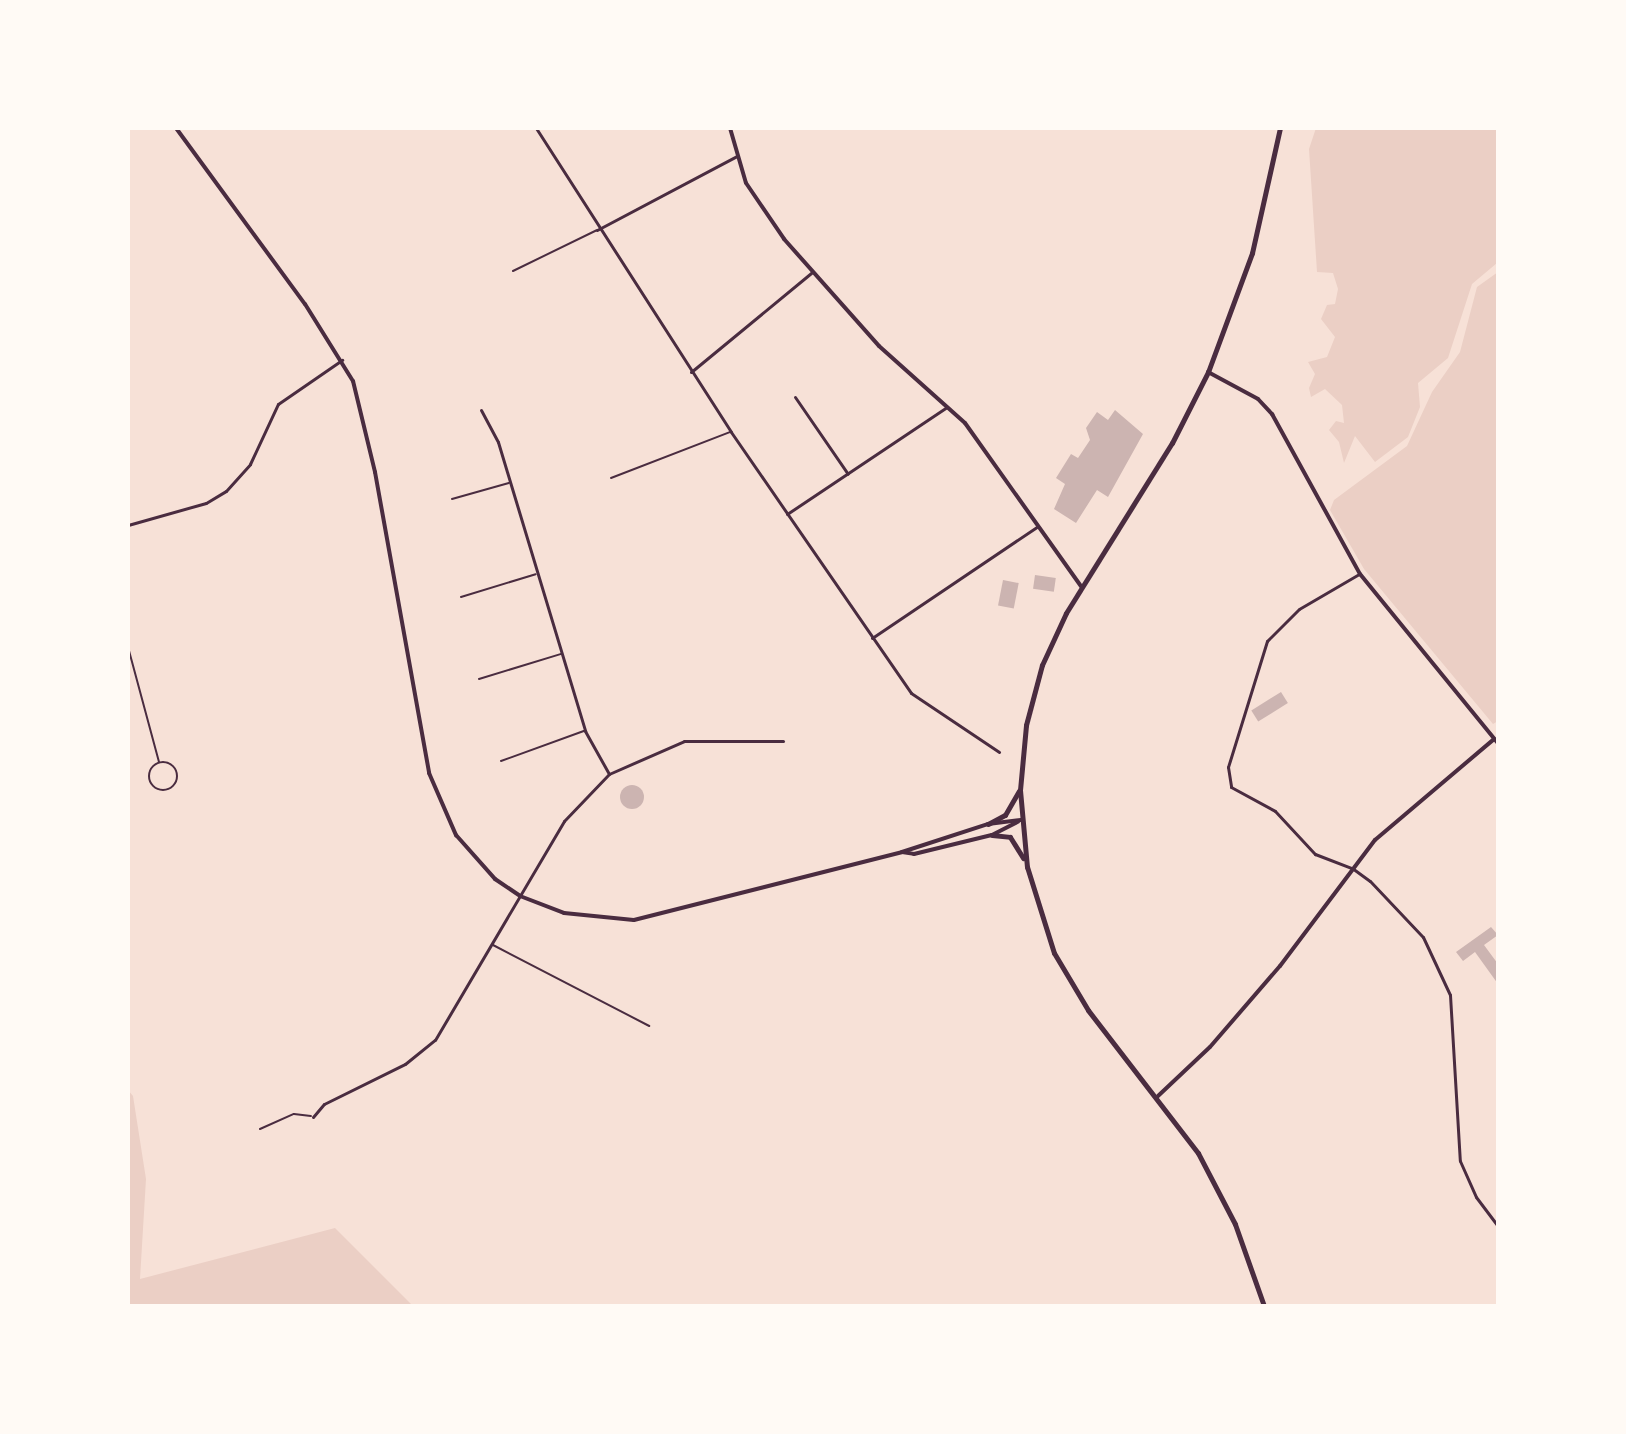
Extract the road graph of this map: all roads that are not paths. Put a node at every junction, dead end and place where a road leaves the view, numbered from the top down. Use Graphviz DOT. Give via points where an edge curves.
graph roads {
  1 [pos="176,128"];
  2 [pos="536,128"];
  3 [pos="730,128"];
  4 [pos="1280,128"];
  5 [pos="737,156"];
  6 [pos="597,230"];
  7 [pos="513,271"];
  8 [pos="811,273"];
  9 [pos="342,360"];
  10 [pos="691,372"];
  11 [pos="1208,372"];
  12 [pos="795,397"];
  13 [pos="948,405"];
  14 [pos="481,410"];
  15 [pos="731,432"];
  16 [pos="848,474"];
  17 [pos="611,478"];
  18 [pos="510,483"];
  19 [pos="452,499"];
  20 [pos="787,514"];
  21 [pos="128,525"];
  22 [pos="1038,526"];
  23 [pos="537,574"];
  24 [pos="1360,574"];
  25 [pos="1081,586"];
  26 [pos="461,597"];
  27 [pos="872,638"];
  28 [pos="128,647"];
  29 [pos="562,654"];
  30 [pos="479,679"];
  31 [pos="585,731"];
  32 [pos="1497,739"];
  33 [pos="783,741"];
  34 [pos="999,752"];
  35 [pos="501,761"];
  36 [pos="159,762"];
  37 [pos="609,774"];
  38 [pos="1020,790"];
  39 [pos="1021,820"];
  40 [pos="988,824"];
  41 [pos="992,835"];
  42 [pos="902,852"];
  43 [pos="1026,862"];
  44 [pos="1352,868"];
  45 [pos="520,896"];
  46 [pos="492,944"];
  47 [pos="649,1026"];
  48 [pos="1158,1096"];
  49 [pos="313,1117"];
  50 [pos="260,1129"];
  51 [pos="1498,1226"];
  52 [pos="1264,1306"];
  1 -- 9 [label="street"];
  2 -- 6 [label="street"];
  3 -- 5 [label="street"];
  4 -- 11 [label="main road" via="1256,240"];
  5 -- 6 [label="street"];
  5 -- 8 [label="street" via="755,200"];
  6 -- 7 [label="lane"];
  6 -- 10 [label="street"];
  8 -- 10 [label="street"];
  8 -- 13 [label="street" via="879,346"];
  9 -- 21 [label="street" via="278,404 250,464 226,491 206,503"];
  9 -- 45 [label="street" via="366,424 435,794 473,856"];
  10 -- 15 [label="street"];
  11 -- 24 [label="street" via="1258,399 1272,414"];
  11 -- 25 [label="main road" via="1166,453"];
  12 -- 16 [label="street"];
  13 -- 16 [label="street"];
  13 -- 22 [label="street"];
  14 -- 18 [label="street"];
  15 -- 17 [label="lane"];
  15 -- 20 [label="street"];
  16 -- 20 [label="street"];
  18 -- 19 [label="lane"];
  18 -- 23 [label="street"];
  20 -- 27 [label="street"];
  22 -- 25 [label="street"];
  22 -- 27 [label="street"];
  23 -- 26 [label="lane"];
  23 -- 29 [label="street"];
  24 -- 32 [label="street"];
  24 -- 44 [label="street" via="1299,609 1267,641 1228,767 1235,791 1275,811 1315,854"];
  25 -- 38 [label="main road" via="1033,695"];
  27 -- 34 [label="street" via="918,699"];
  28 -- 36 [label="lane"];
  29 -- 30 [label="lane"];
  29 -- 31 [label="street"];
  31 -- 35 [label="lane"];
  31 -- 37 [label="street"];
  32 -- 44 [label="street" via="1397,820"];
  33 -- 37 [label="street" via="684,741"];
  36 -- 36 [label="lane" via="149,772 151,783 169,789 177,772 171,764"];
  37 -- 45 [label="street" via="564,821"];
  38 -- 39 [label="main road"];
  38 -- 40 [label="main road" via="1005,815"];
  39 -- 40 [label="street"];
  39 -- 41 [label="street"];
  39 -- 43 [label="main road"];
  40 -- 42 [label="street"];
  41 -- 42 [label="street" via="914,854"];
  41 -- 43 [label="main road" via="1010,837"];
  42 -- 45 [label="street" via="634,920 584,918"];
  43 -- 48 [label="main road" via="1045,928 1071,985"];
  44 -- 48 [label="street" via="1280,966 1210,1047"];
  44 -- 51 [label="street" via="1401,909 1438,965 1450,995 1454,1030 1460,1161 1476,1197"];
  45 -- 46 [label="street"];
  46 -- 47 [label="lane"];
  46 -- 49 [label="street" via="435,1040 405,1064 324,1104"];
  48 -- 52 [label="main road" via="1218,1189"];
  49 -- 50 [label="lane" via="294,1114"];
}
